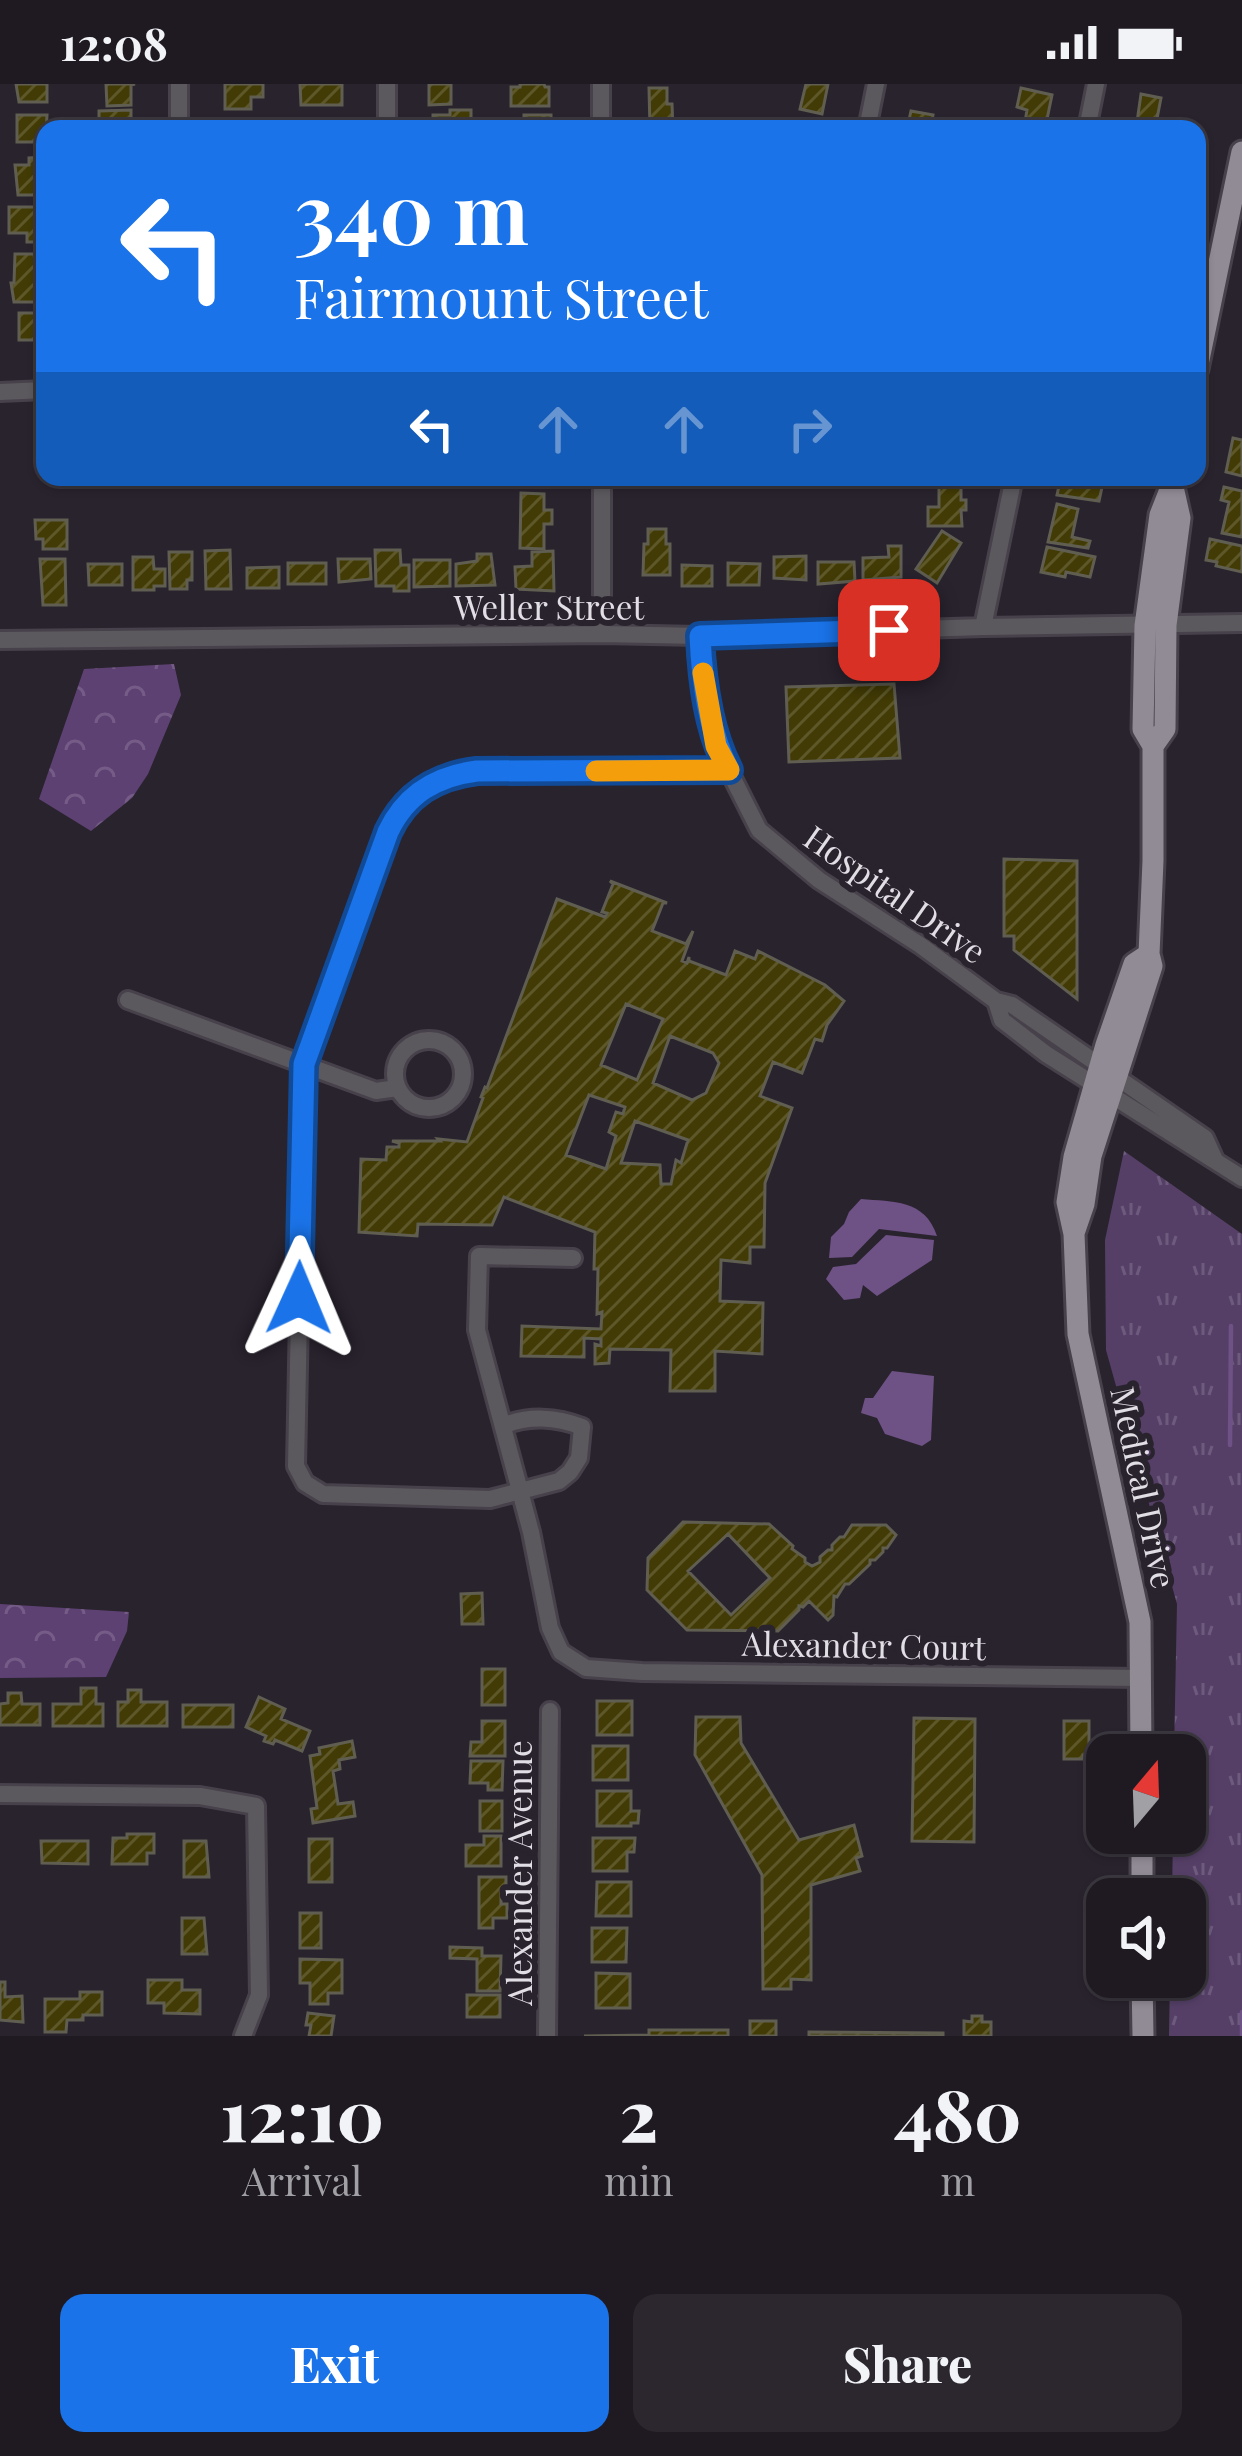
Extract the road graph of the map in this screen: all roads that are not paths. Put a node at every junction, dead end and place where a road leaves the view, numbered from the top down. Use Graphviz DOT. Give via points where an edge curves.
graph roads {
  1 [pos="179,84"];
  2 [pos="387,84"];
  3 [pos="601,84"];
  4 [pos="876,84"];
  5 [pos="1096,84"];
  6 [pos="179,120"];
  7 [pos="387,120"];
  8 [pos="601,120"];
  9 [pos="869,120"];
  10 [pos="1089,120"];
  11 [pos="1242,152"];
  12 [pos="1206,326"];
  13 [pos="36,390"];
  14 [pos="0,392"];
  15 [pos="602,486"];
  16 [pos="1012,486"];
  17 [pos="1175,486"];
  18 [pos="1242,622"];
  19 [pos="1156,626"];
  20 [pos="983,627"];
  21 [pos="602,634"];
  22 [pos="700,636"];
  23 [pos="0,640"];
  24 [pos="729,770"];
  25 [pos="128,1000"];
  26 [pos="304,1064"];
  27 [pos="1105,1080"];
  28 [pos="397,1088"];
  29 [pos="1242,1178"];
  30 [pos="573,1258"];
  31 [pos="503,1426"];
  32 [pos="521,1491"];
  33 [pos="1141,1678"];
  34 [pos="550,1711"];
  35 [pos="1141,1734"];
  36 [pos="0,1793"];
  37 [pos="1142,1998"];
  38 [pos="243,2036"];
  39 [pos="547,2036"];
  40 [pos="1143,2036"];
  1 -- 6 [label="street"];
  2 -- 7 [label="street"];
  3 -- 8 [label="street"];
  4 -- 9 [label="street"];
  5 -- 10 [label="street"];
  11 -- 12 [label="main road"];
  13 -- 14 [label="street"];
  15 -- 21 [label="street"];
  16 -- 20 [label="street"];
  17 -- 19 [label="main road, Medical Drive" via="1180,518"];
  18 -- 19 [label="street, Weller Street"];
  19 -- 20 [label="street, Weller Street"];
  19 -- 27 [label="main road, Medical Drive" via="1165,729 1154,746 1153,967"];
  20 -- 22 [label="street, Weller Street"];
  21 -- 22 [label="street, Weller Street"];
  21 -- 23 [label="street, Weller Street"];
  22 -- 24 [label="street, Hospital Drive" via="716,746"];
  24 -- 26 [label="street" via="477,771 423,788 388,832"];
  24 -- 27 [label="street, Hospital Drive" via="759,830 819,880 1012,1005"];
  25 -- 26 [label="street"];
  26 -- 28 [label="street" via="376,1090"];
  26 -- 32 [label="street" via="296,1466 304,1483 323,1494 490,1499"];
  27 -- 29 [label="street, Hospital Drive"];
  27 -- 33 [label="main road, Medical Drive" via="1073,1234 1078,1334 1140,1622"];
  28 -- 28 [label="street" via="422,1109 443,1105 460,1084 461,1058 443,1042 409,1046 396,1065"];
  30 -- 31 [label="street" via="479,1256 477,1330"];
  31 -- 32 [label="street"];
  31 -- 32 [label="street" via="520,1419 582,1427 570,1472"];
  32 -- 33 [label="street, Alexander Court" via="550,1628 561,1652 586,1668"];
  33 -- 35 [label="main road, Medical Drive"];
  34 -- 39 [label="street, Alexander Avenue"];
  36 -- 38 [label="street" via="200,1796 256,1806 259,1995"];
  37 -- 40 [label="main road"];
}
